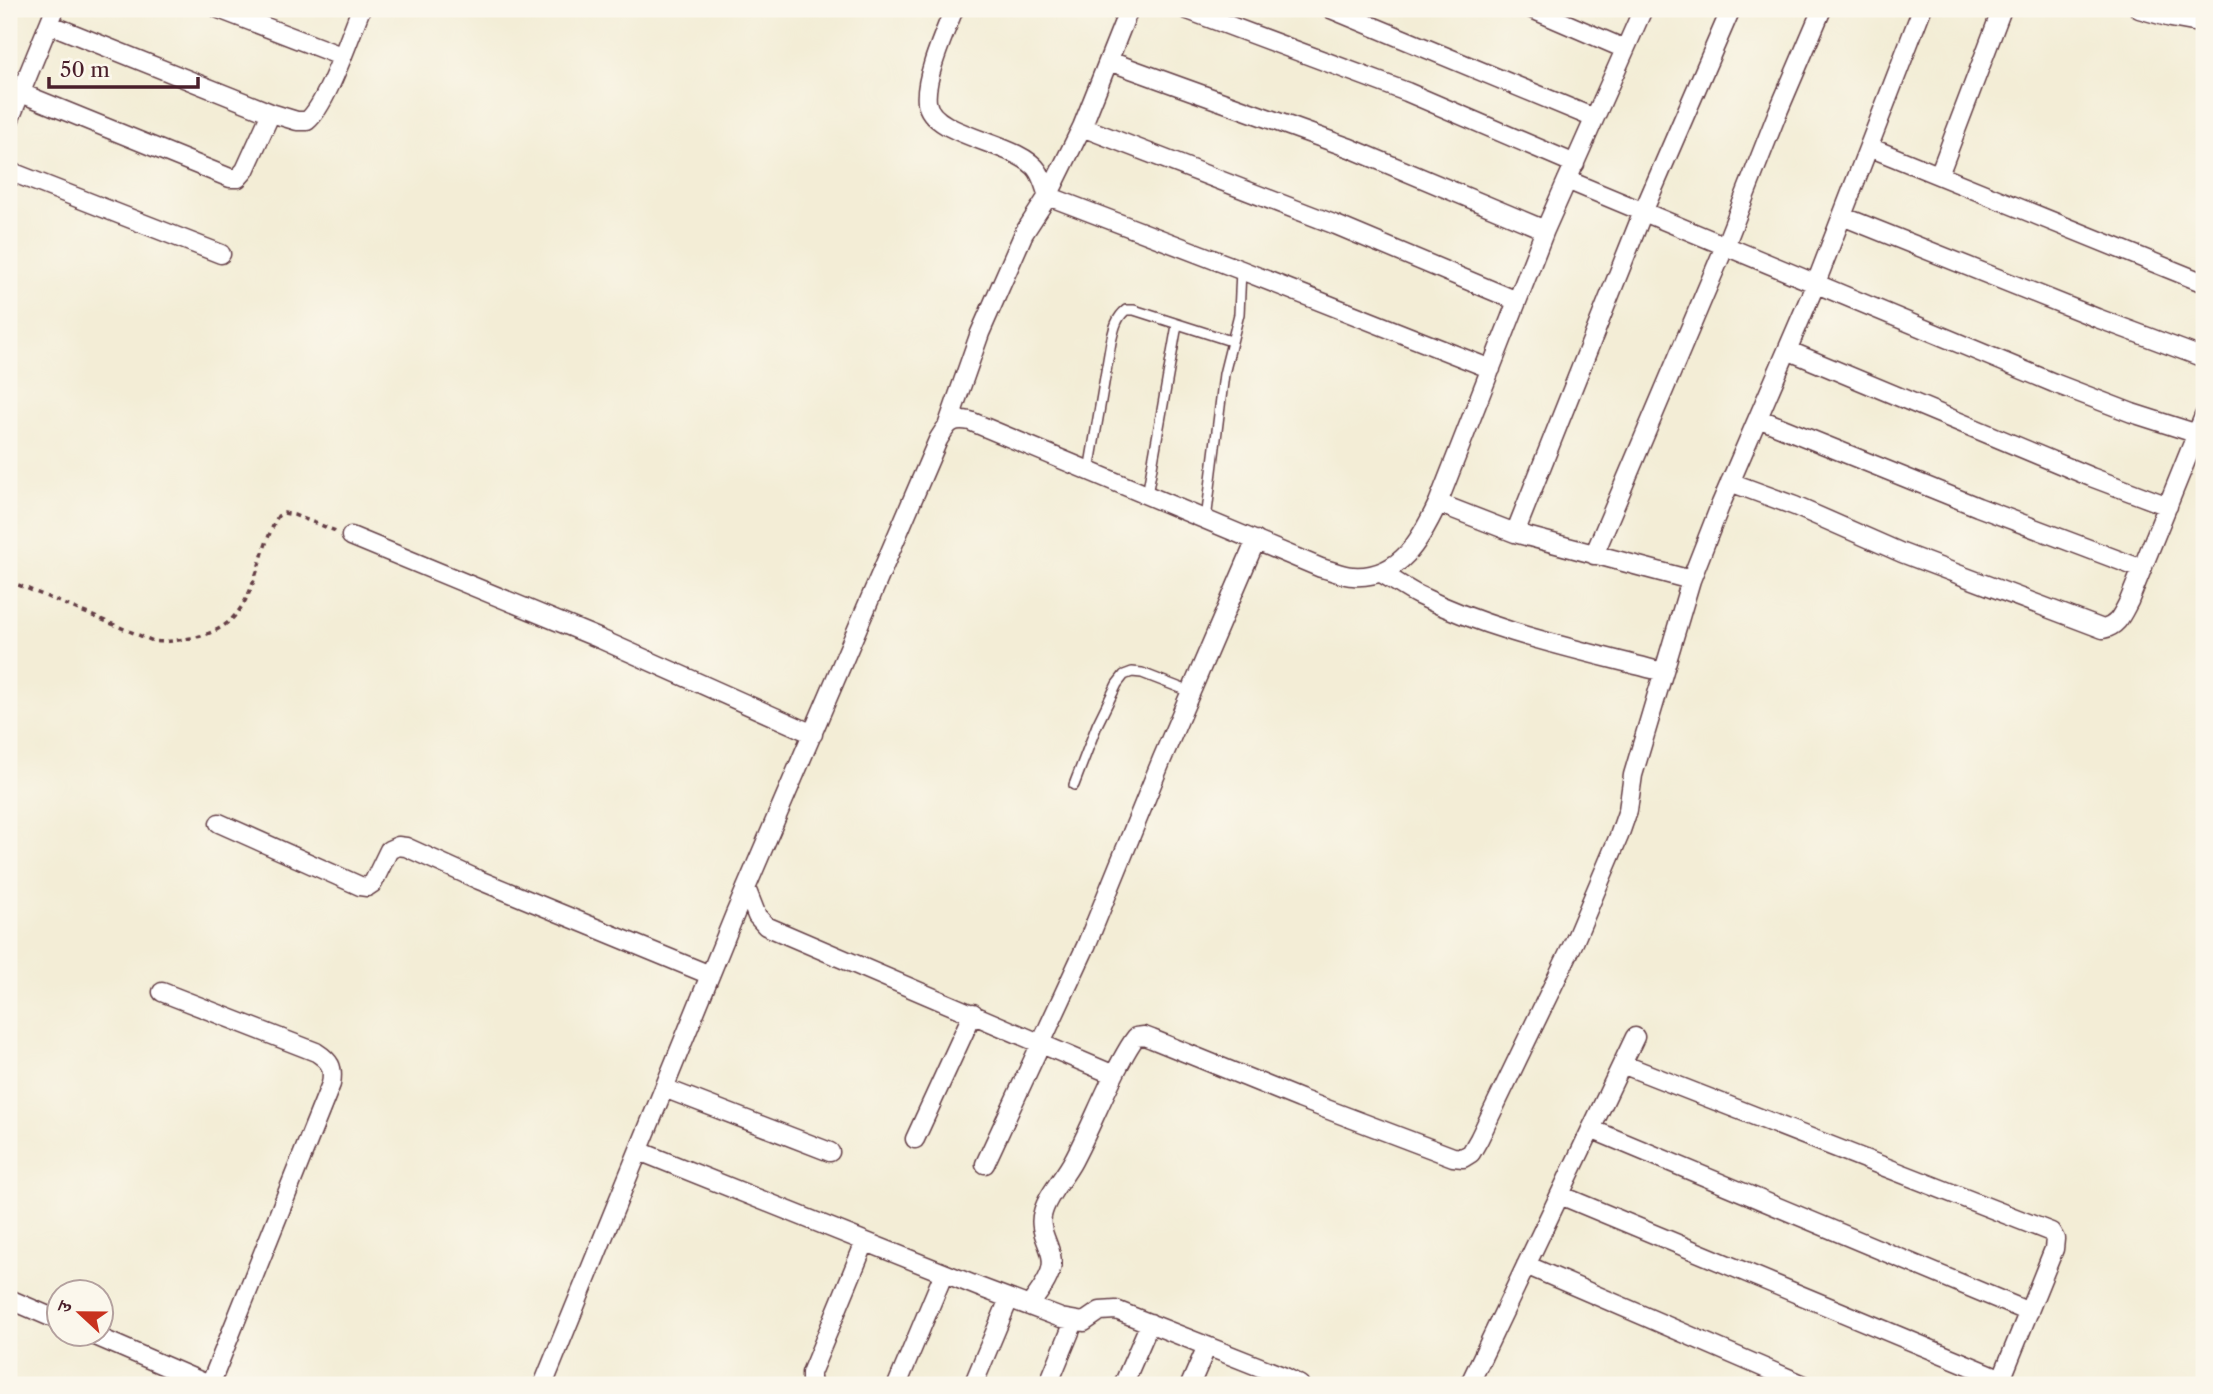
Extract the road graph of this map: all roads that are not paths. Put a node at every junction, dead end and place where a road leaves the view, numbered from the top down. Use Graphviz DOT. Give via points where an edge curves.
graph roads {
  1 [pos="219,9"];
  2 [pos="361,9"];
  3 [pos="954,9"];
  4 [pos="1129,9"];
  5 [pos="1185,9"];
  6 [pos="1331,9"];
  7 [pos="1532,9"];
  8 [pos="1643,9"];
  9 [pos="1731,9"];
  10 [pos="1822,9"];
  11 [pos="1922,9"];
  12 [pos="2002,9"];
  13 [pos="2139,9"];
  14 [pos="52,17"];
  15 [pos="2204,24"];
  16 [pos="1625,49"];
  17 [pos="341,56"];
  18 [pos="1108,61"];
  19 [pos="21,93"];
  20 [pos="271,113"];
  21 [pos="1594,118"];
  22 [pos="9,121"];
  23 [pos="1082,127"];
  24 [pos="1869,146"];
  25 [pos="9,171"];
  26 [pos="1571,172"];
  27 [pos="1939,175"];
  28 [pos="1048,196"];
  29 [pos="1643,212"];
  30 [pos="1842,216"];
  31 [pos="1545,230"];
  32 [pos="1725,246"];
  33 [pos="221,254"];
  34 [pos="1241,270"];
  35 [pos="2204,283"];
  36 [pos="1816,284"];
  37 [pos="1517,301"];
  38 [pos="1177,325"];
  39 [pos="1231,341"];
  40 [pos="1787,350"];
  41 [pos="2204,358"];
  42 [pos="1491,369"];
  43 [pos="2204,416"];
  44 [pos="1758,418"];
  45 [pos="948,424"];
  46 [pos="2201,435"];
  47 [pos="1089,471"];
  48 [pos="1730,482"];
  49 [pos="1147,495"];
  50 [pos="1438,503"];
  51 [pos="2168,506"];
  52 [pos="1206,520"];
  53 [pos="1515,533"];
  54 [pos="351,536"];
  55 [pos="1256,540"];
  56 [pos="1594,555"];
  57 [pos="2142,569"];
  58 [pos="1381,573"];
  59 [pos="1691,580"];
  60 [pos="1663,672"];
  61 [pos="1191,692"];
  62 [pos="813,734"];
  63 [pos="1074,785"];
  64 [pos="219,823"];
  65 [pos="746,888"];
  66 [pos="710,975"];
  67 [pos="162,992"];
  68 [pos="973,1013"];
  69 [pos="1635,1037"];
  70 [pos="1041,1043"];
  71 [pos="1622,1064"];
  72 [pos="1114,1075"];
  73 [pos="664,1088"];
  74 [pos="1591,1129"];
  75 [pos="915,1139"];
  76 [pos="639,1151"];
  77 [pos="830,1152"];
  78 [pos="985,1164"];
  79 [pos="1560,1195"];
  80 [pos="865,1242"];
  81 [pos="1526,1265"];
  82 [pos="944,1273"];
  83 [pos="9,1299"];
  84 [pos="1009,1299"];
  85 [pos="1029,1306"];
  86 [pos="2029,1312"];
  87 [pos="46,1315"];
  88 [pos="1074,1322"];
  89 [pos="1150,1323"];
  90 [pos="116,1346"];
  91 [pos="1207,1346"];
  92 [pos="1265,1378"];
  93 [pos="2000,1382"];
  94 [pos="209,1385"];
  95 [pos="543,1385"];
  96 [pos="813,1385"];
  97 [pos="897,1385"];
  98 [pos="973,1385"];
  99 [pos="1048,1385"];
  100 [pos="1123,1385"];
  101 [pos="1190,1385"];
  102 [pos="1300,1385"];
  103 [pos="1469,1385"];
  104 [pos="1804,1385"];
  1 -- 17 [label="street"];
  2 -- 17 [label="street"];
  3 -- 28 [label="street" via="928,83 931,113 1033,165"];
  4 -- 18 [label="street"];
  5 -- 26 [label="street" via="1407,92"];
  6 -- 21 [label="street"];
  7 -- 16 [label="street"];
  8 -- 16 [label="street"];
  9 -- 29 [label="street"];
  10 -- 32 [label="street"];
  11 -- 24 [label="street"];
  12 -- 27 [label="street"];
  13 -- 15 [label="street"];
  14 -- 19 [label="street"];
  14 -- 20 [label="street"];
  16 -- 21 [label="street"];
  17 -- 20 [label="street" via="315,115 297,121"];
  18 -- 23 [label="street"];
  18 -- 31 [label="street" via="1350,148"];
  19 -- 20 [label="street" via="230,178 245,170"];
  19 -- 22 [label="street"];
  21 -- 26 [label="street"];
  23 -- 28 [label="street"];
  23 -- 37 [label="street"];
  24 -- 27 [label="street"];
  24 -- 30 [label="street"];
  25 -- 33 [label="street"];
  26 -- 29 [label="street"];
  26 -- 31 [label="street"];
  27 -- 35 [label="street"];
  28 -- 34 [label="street"];
  28 -- 45 [label="street" via="1024,233 980,333"];
  29 -- 32 [label="street"];
  29 -- 53 [label="street"];
  30 -- 36 [label="street"];
  30 -- 41 [label="street"];
  31 -- 37 [label="street"];
  32 -- 36 [label="street"];
  32 -- 56 [label="street"];
  34 -- 39 [label="lane" via="1239,314"];
  34 -- 42 [label="street"];
  36 -- 40 [label="street"];
  36 -- 46 [label="street" via="2054,383"];
  37 -- 42 [label="street"];
  38 -- 39 [label="lane"];
  38 -- 47 [label="lane" via="1134,310 1120,315 1111,341"];
  38 -- 49 [label="lane"];
  39 -- 52 [label="lane"];
  40 -- 44 [label="street"];
  40 -- 51 [label="street"];
  42 -- 50 [label="street"];
  43 -- 46 [label="street"];
  44 -- 48 [label="street"];
  44 -- 57 [label="street"];
  45 -- 47 [label="street" via="970,421"];
  45 -- 62 [label="street"];
  46 -- 51 [label="street"];
  47 -- 49 [label="street"];
  48 -- 57 [label="street" via="2103,629 2119,620"];
  48 -- 59 [label="street"];
  49 -- 52 [label="street"];
  50 -- 53 [label="street"];
  50 -- 58 [label="street" via="1404,559"];
  51 -- 57 [label="street"];
  52 -- 55 [label="street"];
  53 -- 56 [label="street"];
  54 -- 62 [label="street" via="598,638"];
  55 -- 58 [label="street" via="1321,568 1353,576"];
  55 -- 61 [label="street"];
  56 -- 59 [label="street"];
  58 -- 60 [label="street" via="1416,594 1496,625"];
  59 -- 60 [label="street"];
  60 -- 72 [label="street" via="1619,836 1575,940 1471,1153 1463,1158 1442,1153 1144,1037 1136,1037 1130,1044"];
  61 -- 63 [label="lane" via="1142,673 1124,675 1097,725"];
  61 -- 70 [label="street"];
  62 -- 65 [label="street"];
  64 -- 66 [label="street" via="367,887 389,850 406,847"];
  65 -- 66 [label="street"];
  65 -- 68 [label="street" via="766,926"];
  66 -- 73 [label="street"];
  67 -- 94 [label="street" via="316,1052 333,1070"];
  68 -- 70 [label="street"];
  68 -- 75 [label="street"];
  69 -- 71 [label="street"];
  70 -- 72 [label="street"];
  70 -- 78 [label="street"];
  71 -- 74 [label="street"];
  71 -- 86 [label="street" via="2050,1232 2054,1249"];
  72 -- 85 [label="street" via="1042,1212 1052,1266"];
  73 -- 76 [label="street"];
  73 -- 77 [label="street"];
  74 -- 79 [label="street"];
  74 -- 86 [label="street"];
  76 -- 80 [label="street"];
  76 -- 95 [label="street"];
  79 -- 81 [label="street"];
  79 -- 93 [label="street"];
  80 -- 82 [label="street"];
  80 -- 96 [label="street" via="811,1373"];
  81 -- 103 [label="street"];
  81 -- 104 [label="street"];
  82 -- 84 [label="street"];
  82 -- 97 [label="street"];
  83 -- 87 [label="street"];
  84 -- 85 [label="street"];
  84 -- 98 [label="street"];
  85 -- 88 [label="street"];
  86 -- 93 [label="street"];
  88 -- 89 [label="street" via="1109,1309"];
  88 -- 99 [label="street"];
  89 -- 91 [label="street"];
  89 -- 100 [label="street"];
  90 -- 94 [label="street"];
  91 -- 92 [label="street"];
  91 -- 101 [label="street"];
  92 -- 102 [label="street"];
}
